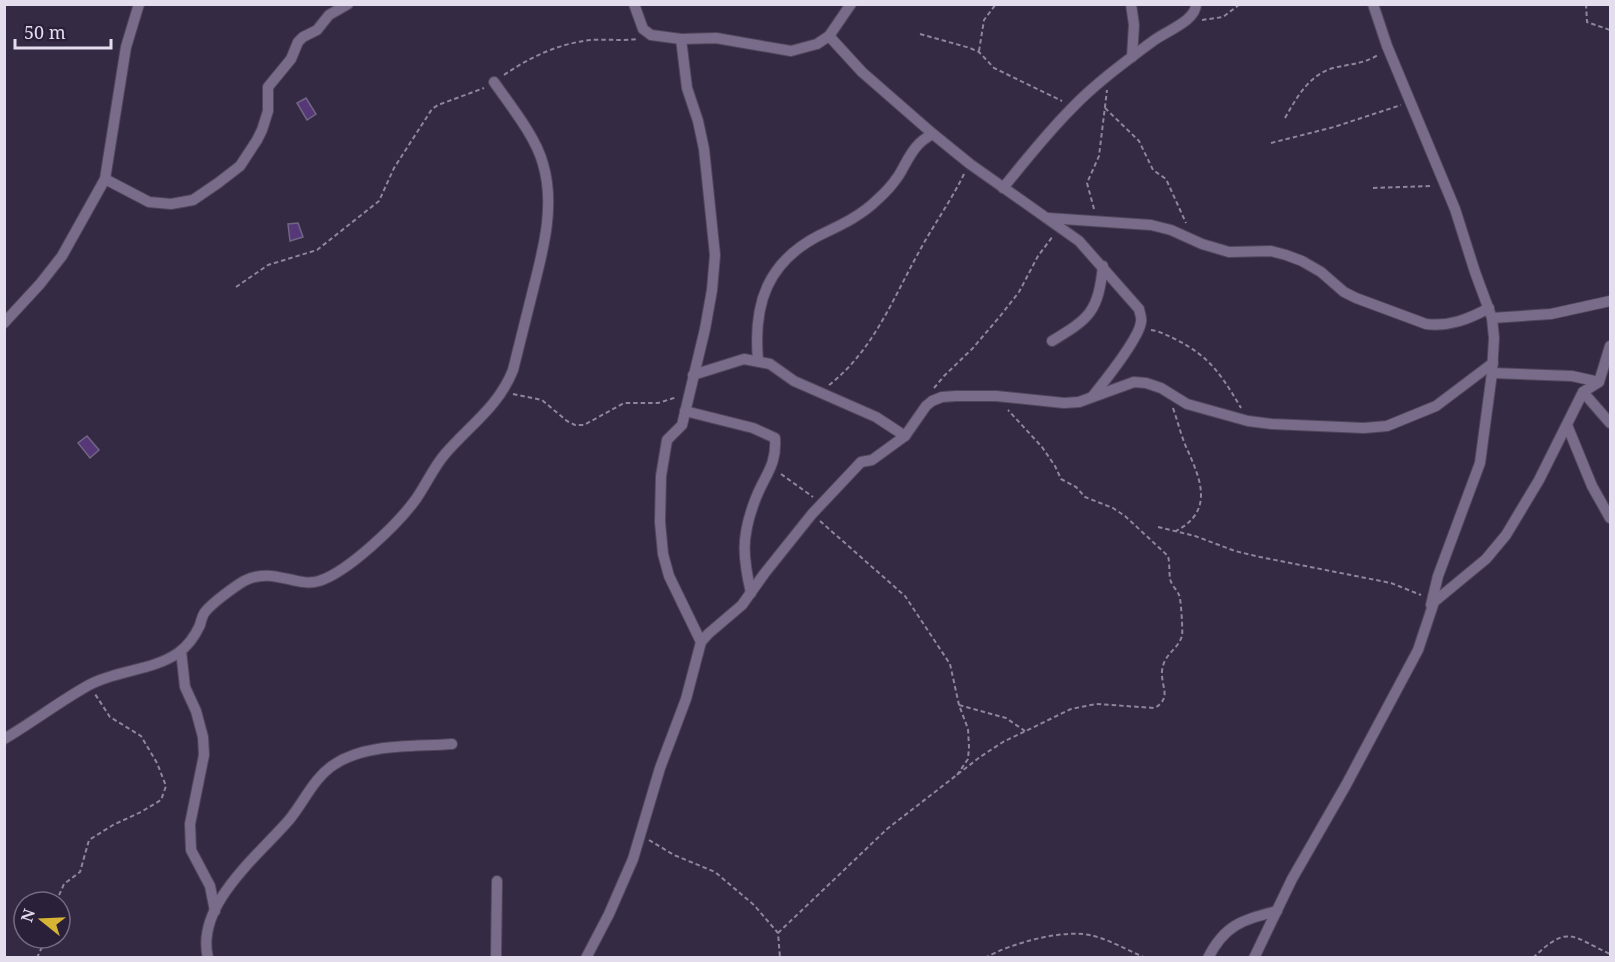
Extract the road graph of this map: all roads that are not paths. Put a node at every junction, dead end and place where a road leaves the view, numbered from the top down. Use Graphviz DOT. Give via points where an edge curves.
graph roads {
  1 [pos="139,4"];
  2 [pos="348,4"];
  3 [pos="634,4"];
  4 [pos="851,4"];
  5 [pos="1131,4"];
  6 [pos="1196,4"];
  7 [pos="1373,4"];
  8 [pos="829,36"];
  9 [pos="681,39"];
  10 [pos="1132,57"];
  11 [pos="494,82"];
  12 [pos="933,134"];
  13 [pos="105,179"];
  14 [pos="1003,188"];
  15 [pos="1047,218"];
  16 [pos="1103,266"];
  17 [pos="1611,301"];
  18 [pos="1490,313"];
  19 [pos="4,323"];
  20 [pos="1052,341"];
  21 [pos="1610,350"];
  22 [pos="758,360"];
  23 [pos="1492,368"];
  24 [pos="693,375"];
  25 [pos="1599,382"];
  26 [pos="1583,392"];
  27 [pos="1092,398"];
  28 [pos="685,411"];
  29 [pos="1611,423"];
  30 [pos="1567,424"];
  31 [pos="904,436"];
  32 [pos="1611,518"];
  33 [pos="751,593"];
  34 [pos="1429,614"];
  35 [pos="701,642"];
  36 [pos="181,651"];
  37 [pos="4,739"];
  38 [pos="452,744"];
  39 [pos="497,881"];
  40 [pos="214,911"];
  41 [pos="1277,911"];
  42 [pos="208,957"];
  43 [pos="496,957"];
  44 [pos="586,957"];
  45 [pos="1208,957"];
  46 [pos="1254,957"];
  1 -- 13 [label="street" via="126,47"];
  2 -- 13 [label="street" via="298,42 291,59 268,87 268,111 257,140 240,166 218,183 193,200 171,204 149,202"];
  3 -- 9 [label="street" via="643,29 651,35"];
  4 -- 8 [label="street"];
  5 -- 10 [label="street"];
  6 -- 10 [label="street" via="1191,18"];
  7 -- 18 [label="street" via="1409,103 1445,184"];
  8 -- 9 [label="street" via="817,44 791,51 716,38"];
  8 -- 12 [label="street" via="862,72"];
  9 -- 24 [label="street" via="687,88 704,149 714,255 712,290"];
  10 -- 14 [label="street" via="1073,107"];
  11 -- 36 [label="street" via="535,146 548,188 544,250 506,389 445,454 416,499 381,539 318,581 268,576 244,581 205,612 195,635"];
  12 -- 14 [label="street"];
  12 -- 22 [label="street" via="913,148 898,176 877,201 806,243 766,285 758,314"];
  13 -- 19 [label="street" via="62,256"];
  14 -- 15 [label="street"];
  15 -- 16 [label="street" via="1079,241"];
  15 -- 18 [label="street" via="1151,225 1229,252 1271,250 1321,272 1356,298 1426,324 1452,323"];
  16 -- 20 [label="street" via="1100,292 1091,312"];
  16 -- 27 [label="street" via="1139,309 1142,320 1140,329"];
  17 -- 18 [label="street" via="1551,314"];
  18 -- 23 [label="street"];
  21 -- 25 [label="street"];
  22 -- 24 [label="street" via="744,359"];
  22 -- 31 [label="street" via="794,381 876,417"];
  23 -- 25 [label="street"];
  23 -- 27 [label="street" via="1436,406 1387,426 1364,428 1248,421 1187,404 1146,383 1123,384"];
  23 -- 34 [label="street" via="1480,463 1438,576"];
  24 -- 28 [label="street"];
  25 -- 26 [label="street"];
  26 -- 29 [label="street"];
  26 -- 30 [label="street"];
  27 -- 31 [label="street" via="1064,404 996,396 937,399"];
  28 -- 33 [label="street" via="775,438 772,467 753,503 743,549"];
  28 -- 35 [label="street" via="682,425 667,440 660,522 669,576"];
  30 -- 32 [label="street" via="1592,486"];
  30 -- 34 [label="street" via="1506,535 1486,559 1434,602"];
  31 -- 33 [label="street" via="872,460 861,462 812,514"];
  33 -- 35 [label="street"];
  34 -- 41 [label="street" via="1418,650"];
  35 -- 44 [label="street" via="686,699 622,888"];
  36 -- 37 [label="street" via="90,685"];
  36 -- 40 [label="street" via="185,687 196,711 204,755 193,805 191,850 210,886"];
  38 -- 40 [label="street" via="362,751 336,763 324,772 290,819 241,872"];
  39 -- 43 [label="street"];
  40 -- 42 [label="street" via="205,940"];
  41 -- 45 [label="street" via="1236,923 1223,934"];
  41 -- 46 [label="street"];
}
